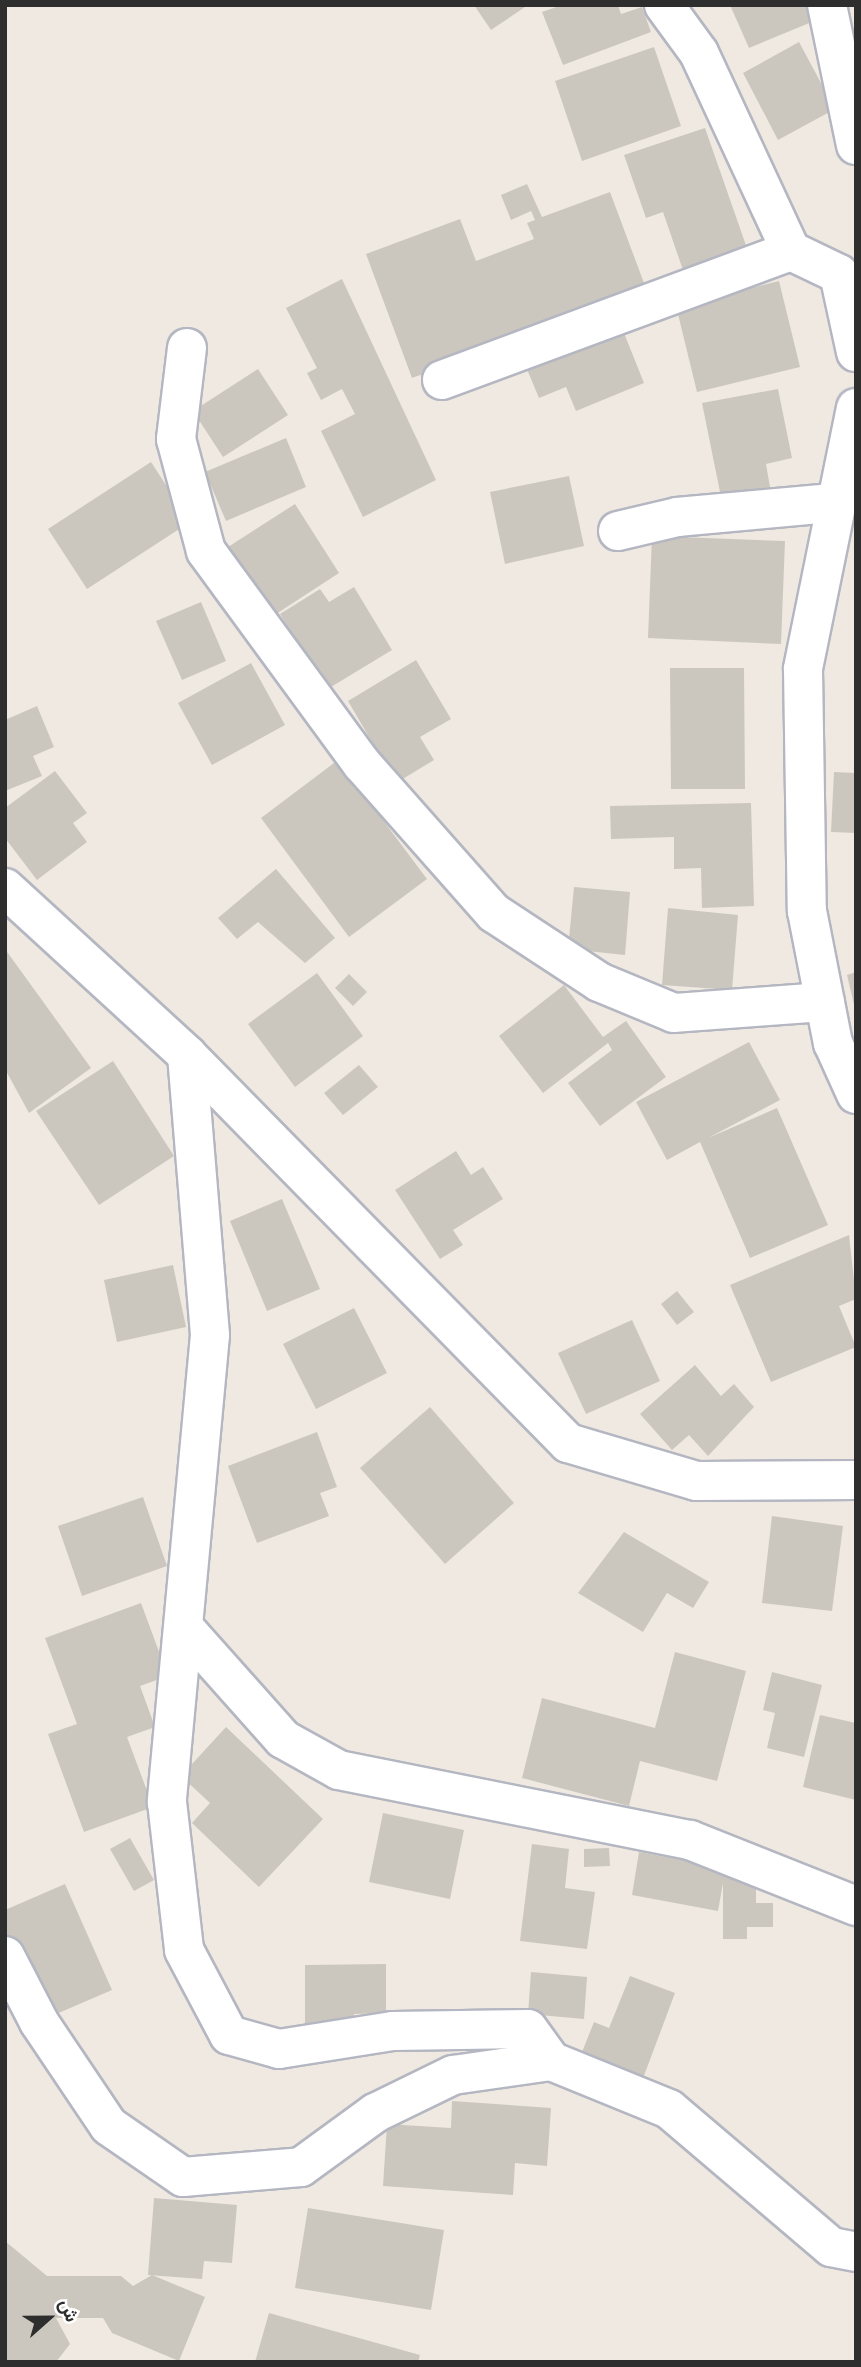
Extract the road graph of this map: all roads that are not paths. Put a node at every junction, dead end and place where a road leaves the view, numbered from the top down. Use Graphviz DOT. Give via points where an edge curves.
graph roads {
  1 [pos="664,5"];
  2 [pos="827,5"];
  3 [pos="856,145"];
  4 [pos="791,251"];
  5 [pos="187,348"];
  6 [pos="856,352"];
  7 [pos="442,380"];
  8 [pos="856,408"];
  9 [pos="832,503"];
  10 [pos="618,531"];
  11 [pos="5,888"];
  12 [pos="825,1002"];
  13 [pos="187,1055"];
  14 [pos="856,1094"];
  15 [pos="856,1480"];
  16 [pos="186,1630"];
  17 [pos="856,1906"];
  18 [pos="5,1956"];
  19 [pos="551,2061"];
  20 [pos="856,2252"];
  1 -- 4 [label="street" via="699,53 759,169"];
  2 -- 3 [label="street"];
  4 -- 6 [label="street" via="839,274"];
  4 -- 7 [label="street"];
  5 -- 12 [label="street" via="176,439 206,551 362,764 494,913 599,982 674,1013"];
  8 -- 9 [label="street"];
  9 -- 10 [label="street" via="677,517"];
  9 -- 12 [label="street" via="803,669 807,911"];
  11 -- 13 [label="street"];
  12 -- 14 [label="street" via="833,1043"];
  13 -- 15 [label="street" via="568,1443 696,1481"];
  13 -- 16 [label="street" via="210,1335"];
  16 -- 17 [label="street" via="283,1739 339,1770 691,1840"];
  16 -- 19 [label="street" via="169,1816 184,1950 229,2035 279,2049 393,2031 528,2029"];
  18 -- 19 [label="street" via="40,2022 108,2126 183,2177 301,2167 375,2112 453,2075"];
  19 -- 20 [label="street" via="669,2109 831,2247"];
}
